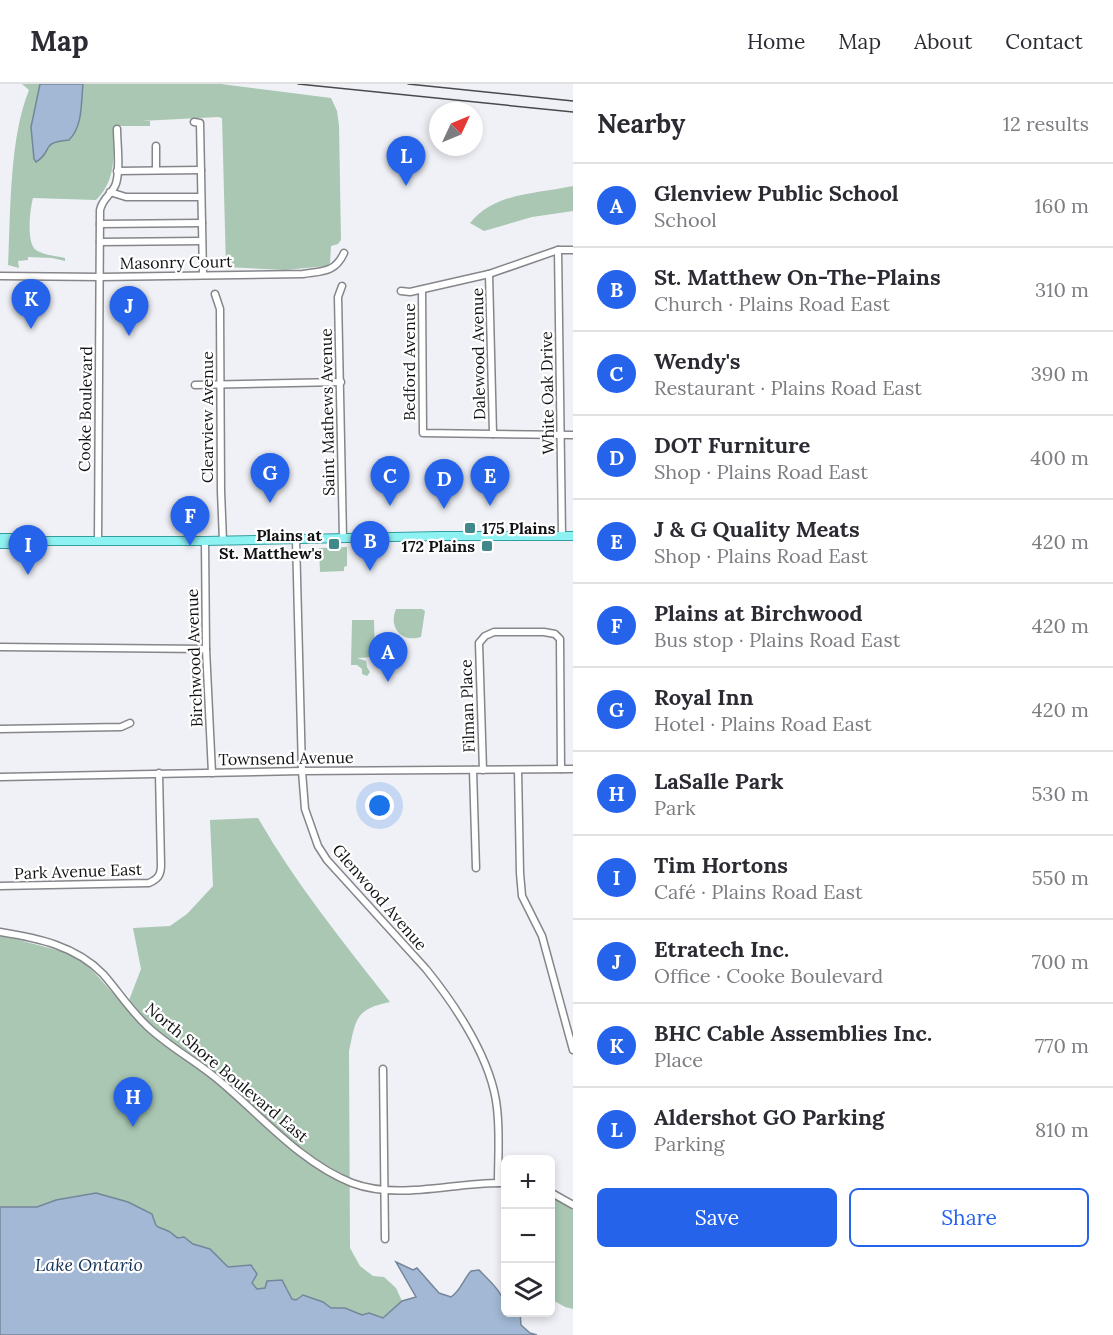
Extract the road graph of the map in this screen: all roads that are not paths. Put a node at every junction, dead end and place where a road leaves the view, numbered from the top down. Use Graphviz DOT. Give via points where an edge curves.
graph roads {
  1 [pos="194,122"];
  2 [pos="117,129"];
  3 [pos="156,146"];
  4 [pos="201,170"];
  5 [pos="117,171"];
  6 [pos="156,171"];
  7 [pos="110,192"];
  8 [pos="201,197"];
  9 [pos="202,223"];
  10 [pos="100,224"];
  11 [pos="202,241"];
  12 [pos="100,242"];
  13 [pos="558,250"];
  14 [pos="573,250"];
  15 [pos="344,254"];
  16 [pos="489,274"];
  17 [pos="203,275"];
  18 [pos="0,276"];
  19 [pos="101,277"];
  20 [pos="342,285"];
  21 [pos="422,290"];
  22 [pos="401,291"];
  23 [pos="215,294"];
  24 [pos="341,381"];
  25 [pos="221,384"];
  26 [pos="195,385"];
  27 [pos="493,434"];
  28 [pos="560,435"];
  29 [pos="573,435"];
  30 [pos="562,536"];
  31 [pos="573,536"];
  32 [pos="0,538"];
  33 [pos="343,538"];
  34 [pos="296,539"];
  35 [pos="22,541"];
  36 [pos="98,541"];
  37 [pos="205,541"];
  38 [pos="223,541"];
  39 [pos="0,544"];
  40 [pos="0,647"];
  41 [pos="206,649"];
  42 [pos="130,723"];
  43 [pos="0,729"];
  44 [pos="561,769"];
  45 [pos="573,769"];
  46 [pos="473,770"];
  47 [pos="483,770"];
  48 [pos="518,770"];
  49 [pos="302,771"];
  50 [pos="159,773"];
  51 [pos="212,773"];
  52 [pos="0,777"];
  53 [pos="476,868"];
  54 [pos="0,886"];
  55 [pos="0,932"];
  56 [pos="573,1050"];
  57 [pos="383,1069"];
  58 [pos="501,1168"];
  59 [pos="501,1183"];
  60 [pos="385,1189"];
  61 [pos="555,1195"];
  62 [pos="573,1205"];
  63 [pos="385,1239"];
  1 -- 4 [label="street" via="200,123"];
  2 -- 5 [label="street, Cooke Boulevard"];
  3 -- 6 [label="street"];
  4 -- 6 [label="street"];
  4 -- 8 [label="street"];
  5 -- 6 [label="street"];
  5 -- 7 [label="street, Cooke Boulevard"];
  7 -- 8 [label="street" via="126,197"];
  7 -- 10 [label="street, Cooke Boulevard" via="99,210"];
  8 -- 9 [label="street"];
  9 -- 10 [label="street"];
  9 -- 11 [label="street"];
  10 -- 12 [label="street, Cooke Boulevard"];
  11 -- 12 [label="street"];
  11 -- 17 [label="street"];
  12 -- 19 [label="street, Cooke Boulevard"];
  13 -- 14 [label="street"];
  13 -- 16 [label="street"];
  13 -- 28 [label="street, White Oak Drive"];
  15 -- 17 [label="street, Masonry Court" via="329,270 303,274"];
  16 -- 21 [label="street"];
  16 -- 27 [label="street, Dalewood Avenue"];
  17 -- 19 [label="street, Masonry Court"];
  18 -- 19 [label="street, Masonry Court"];
  19 -- 36 [label="street, Cooke Boulevard"];
  20 -- 24 [label="street, Saint Mathews Avenue" via="338,297"];
  21 -- 22 [label="street"];
  21 -- 27 [label="street, Bedford Avenue" via="423,433"];
  23 -- 25 [label="street, Clearview Avenue" via="220,309"];
  24 -- 25 [label="street"];
  24 -- 33 [label="street, Saint Mathews Avenue"];
  25 -- 26 [label="street"];
  25 -- 38 [label="street, Clearview Avenue"];
  27 -- 28 [label="street"];
  28 -- 29 [label="street"];
  28 -- 30 [label="street, White Oak Drive"];
  30 -- 31 [label="main road"];
  30 -- 33 [label="main road"];
  32 -- 35 [label="main road"];
  33 -- 34 [label="main road"];
  34 -- 38 [label="main road"];
  34 -- 49 [label="street, Glenwood Avenue"];
  35 -- 36 [label="main road"];
  35 -- 39 [label="main road"];
  36 -- 37 [label="main road"];
  37 -- 38 [label="main road"];
  37 -- 41 [label="street, Birchwood Avenue"];
  40 -- 41 [label="street"];
  41 -- 51 [label="street, Birchwood Avenue"];
  42 -- 43 [label="street" via="121,727"];
  44 -- 45 [label="street, Townsend Avenue"];
  44 -- 47 [label="street, Filman Place" via="560,639 544,632 494,632 479,643"];
  44 -- 48 [label="street, Townsend Avenue"];
  46 -- 47 [label="street, Townsend Avenue"];
  46 -- 49 [label="street, Townsend Avenue"];
  46 -- 53 [label="street"];
  47 -- 48 [label="street, Townsend Avenue"];
  48 -- 56 [label="street" via="522,896 542,936"];
  49 -- 51 [label="street, Townsend Avenue"];
  49 -- 58 [label="street, Glenwood Avenue" via="308,820 323,853 437,983 483,1057 497,1108"];
  50 -- 51 [label="street, Townsend Avenue"];
  50 -- 52 [label="street, Townsend Avenue"];
  50 -- 54 [label="street, Park Avenue East" via="161,874 156,880"];
  55 -- 60 [label="street, North Shore Boulevard East" via="54,944 81,956 102,973 148,1028 217,1079 281,1136 337,1176"];
  57 -- 60 [label="street"];
  59 -- 60 [label="street, North Shore Boulevard East"];
  60 -- 63 [label="street"];
  61 -- 62 [label="street"];
}
